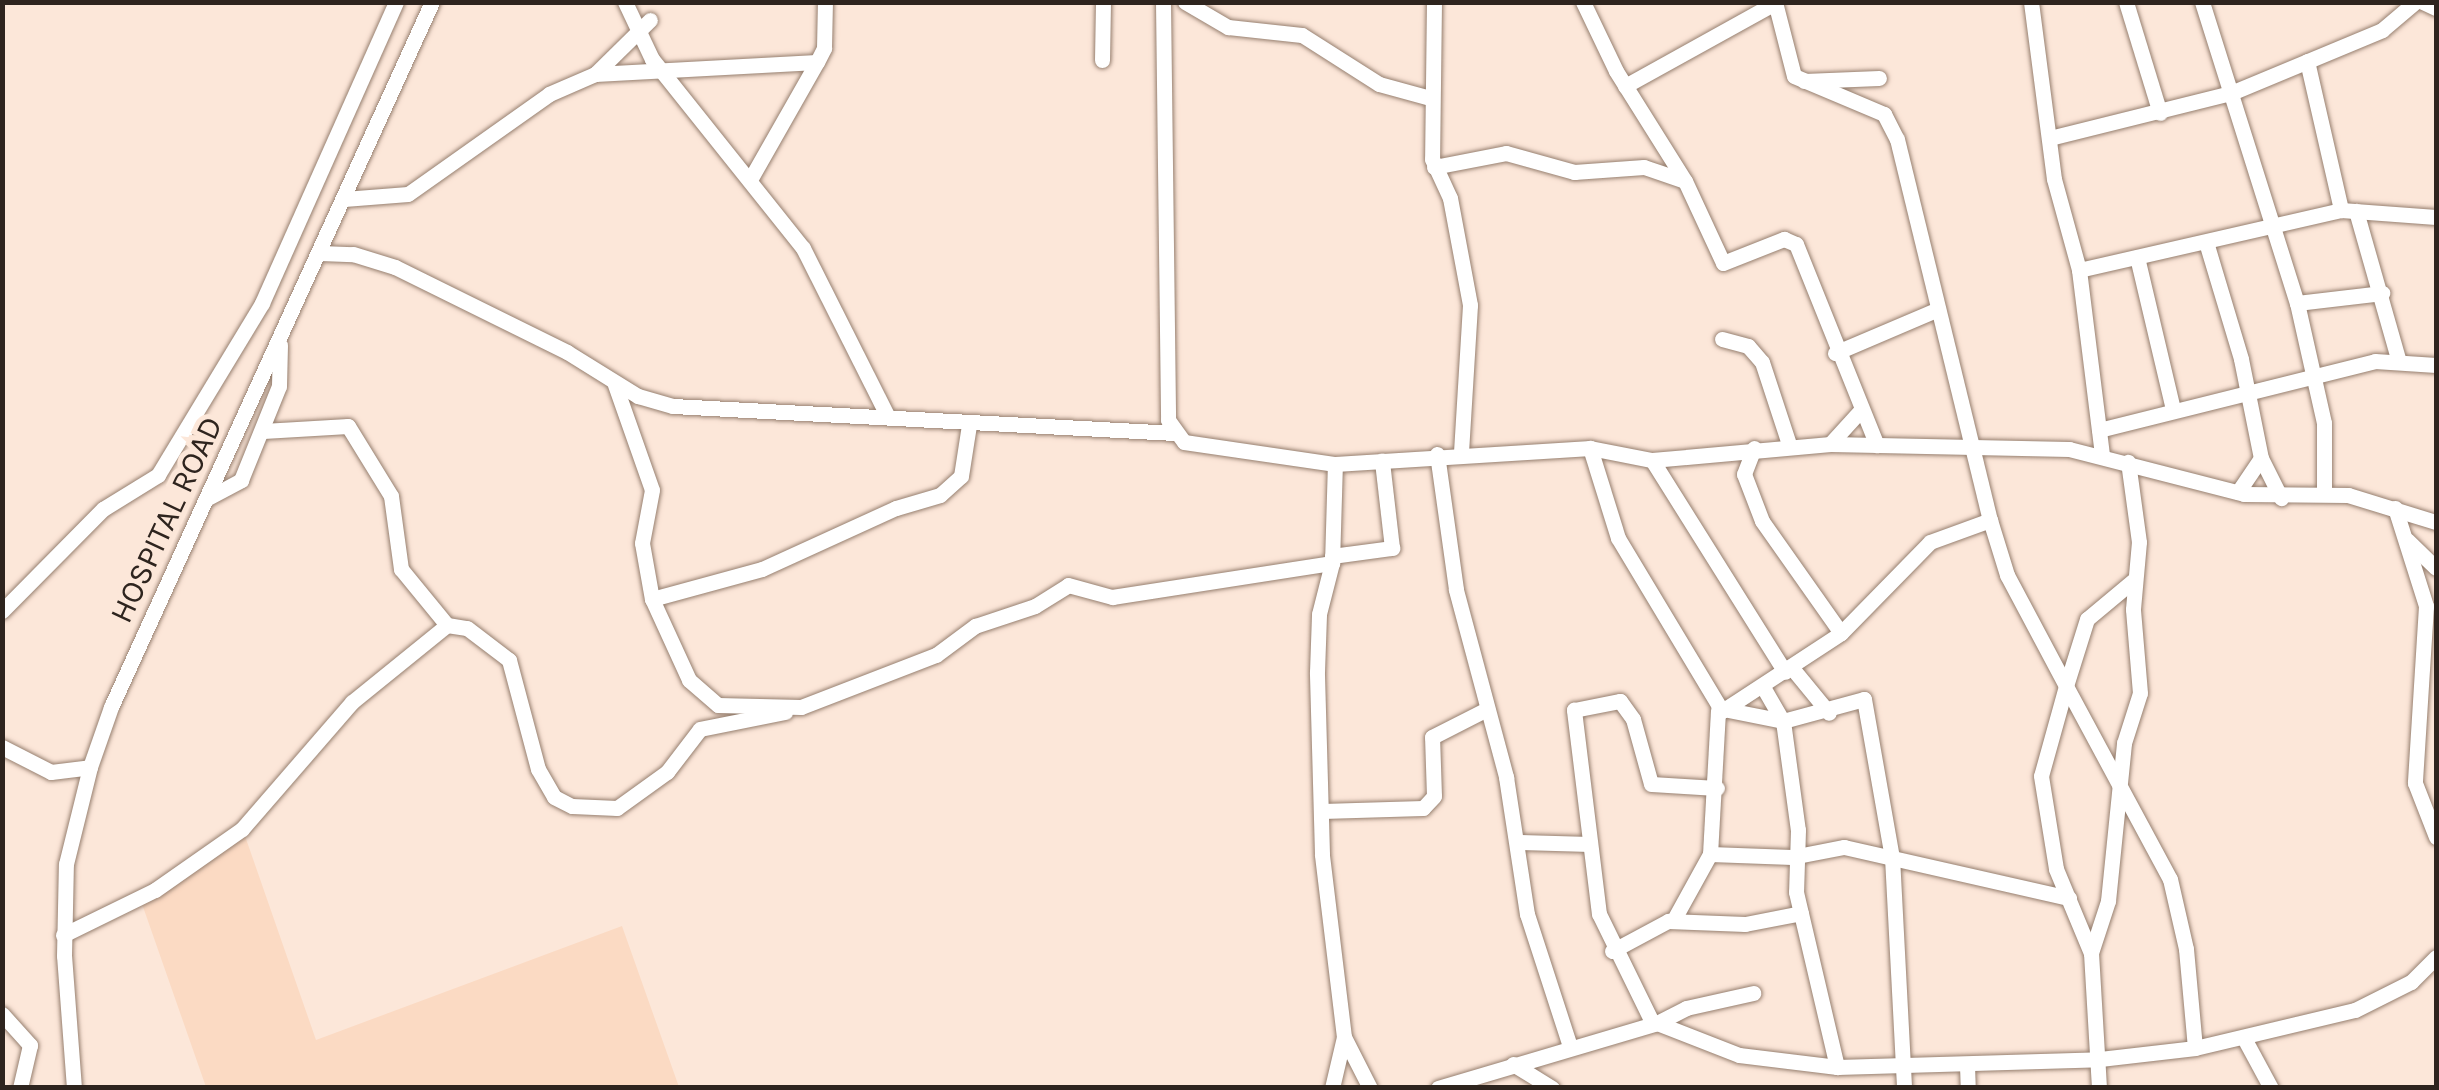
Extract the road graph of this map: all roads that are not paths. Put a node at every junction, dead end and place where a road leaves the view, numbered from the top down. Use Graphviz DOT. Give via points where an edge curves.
graph roads {
  1 [pos="396,2"];
  2 [pos="432,2"];
  3 [pos="625,2"];
  4 [pos="652,2"];
  5 [pos="825,2"];
  6 [pos="1104,2"];
  7 [pos="1163,2"];
  8 [pos="1186,2"];
  9 [pos="1434,2"];
  10 [pos="1583,2"];
  11 [pos="2031,2"];
  12 [pos="2126,2"];
  13 [pos="2202,2"];
  14 [pos="2415,2"];
  15 [pos="2423,2"];
  16 [pos="1775,3"];
  17 [pos="2436,8"];
  18 [pos="644,26"];
  19 [pos="1102,60"];
  20 [pos="2307,61"];
  21 [pos="817,62"];
  22 [pos="663,71"];
  23 [pos="595,74"];
  24 [pos="1879,78"];
  25 [pos="1801,82"];
  26 [pos="1625,86"];
  27 [pos="2231,92"];
  28 [pos="1430,98"];
  29 [pos="2160,113"];
  30 [pos="2050,138"];
  31 [pos="1667,153"];
  32 [pos="1434,167"];
  33 [pos="1656,168"];
  34 [pos="752,178"];
  35 [pos="1685,181"];
  36 [pos="344,199"];
  37 [pos="2348,211"];
  38 [pos="2436,216"];
  39 [pos="2269,227"];
  40 [pos="2206,242"];
  41 [pos="320,253"];
  42 [pos="2137,258"];
  43 [pos="2079,270"];
  44 [pos="2382,293"];
  45 [pos="2297,303"];
  46 [pos="1938,309"];
  47 [pos="1722,338"];
  48 [pos="280,341"];
  49 [pos="1835,353"];
  50 [pos="2398,358"];
  51 [pos="2436,365"];
  52 [pos="2314,375"];
  53 [pos="614,382"];
  54 [pos="2246,392"];
  55 [pos="2173,410"];
  56 [pos="1860,411"];
  57 [pos="888,417"];
  58 [pos="969,425"];
  59 [pos="2099,430"];
  60 [pos="263,431"];
  61 [pos="1174,433"];
  62 [pos="1830,444"];
  63 [pos="1877,445"];
  64 [pos="1969,446"];
  65 [pos="1790,447"];
  66 [pos="1590,448"];
  67 [pos="1754,448"];
  68 [pos="1461,452"];
  69 [pos="1438,454"];
  70 [pos="2102,454"];
  71 [pos="2261,458"];
  72 [pos="1382,460"];
  73 [pos="1652,460"];
  74 [pos="2128,462"];
  75 [pos="1335,464"];
  76 [pos="2238,492"];
  77 [pos="2324,494"];
  78 [pos="2281,498"];
  79 [pos="206,499"];
  80 [pos="2395,508"];
  81 [pos="1990,520"];
  82 [pos="2436,522"];
  83 [pos="2404,537"];
  84 [pos="1332,560"];
  85 [pos="2436,568"];
  86 [pos="2135,579"];
  87 [pos="652,599"];
  88 [pos="2,611"];
  89 [pos="447,625"];
  90 [pos="1841,632"];
  91 [pos="1789,670"];
  92 [pos="689,680"];
  93 [pos="2066,686"];
  94 [pos="1763,687"];
  95 [pos="801,707"];
  96 [pos="1487,709"];
  97 [pos="1723,710"];
  98 [pos="1828,713"];
  99 [pos="1783,721"];
  100 [pos="700,730"];
  101 [pos="2,748"];
  102 [pos="90,767"];
  103 [pos="2120,781"];
  104 [pos="1718,788"];
  105 [pos="1322,810"];
  106 [pos="2436,838"];
  107 [pos="1520,842"];
  108 [pos="1590,844"];
  109 [pos="1710,854"];
  110 [pos="1798,856"];
  111 [pos="1892,857"];
  112 [pos="2069,898"];
  113 [pos="1801,913"];
  114 [pos="1673,921"];
  115 [pos="64,935"];
  116 [pos="1612,951"];
  117 [pos="2091,954"];
  118 [pos="2436,957"];
  119 [pos="1753,993"];
  120 [pos="2,1014"];
  121 [pos="1655,1023"];
  122 [pos="1344,1037"];
  123 [pos="2244,1040"];
  124 [pos="1570,1046"];
  125 [pos="2195,1048"];
  126 [pos="2100,1059"];
  127 [pos="1513,1064"];
  128 [pos="1967,1065"];
  129 [pos="1837,1067"];
  130 [pos="1904,1069"];
  131 [pos="20,1088"];
  132 [pos="74,1088"];
  133 [pos="1332,1088"];
  134 [pos="1370,1088"];
  135 [pos="1438,1088"];
  136 [pos="1552,1088"];
  137 [pos="1904,1088"];
  138 [pos="1968,1088"];
  139 [pos="2099,1088"];
  140 [pos="2272,1088"];
  1 -- 88 [label="street" via="262,303 158,475 103,509"];
  2 -- 36 [label="street, HOSPITAL ROAD"];
  3 -- 18 [label="street"];
  4 -- 18 [label="street"];
  5 -- 21 [label="street" via="826,40"];
  6 -- 19 [label="street"];
  7 -- 61 [label="street" via="1168,420"];
  8 -- 28 [label="street" via="1228,27 1302,35 1379,84"];
  9 -- 28 [label="street"];
  10 -- 26 [label="street"];
  11 -- 30 [label="street"];
  12 -- 29 [label="street"];
  13 -- 27 [label="street"];
  14 -- 20 [label="street" via="2382,30"];
  15 -- 17 [label="street"];
  16 -- 25 [label="street" via="1791,70"];
  16 -- 26 [label="street"];
  18 -- 22 [label="street" via="649,51"];
  18 -- 23 [label="street"];
  20 -- 27 [label="street"];
  20 -- 37 [label="street"];
  21 -- 22 [label="street"];
  21 -- 34 [label="street"];
  22 -- 23 [label="street"];
  22 -- 34 [label="street"];
  23 -- 36 [label="street" via="549,94 408,194"];
  24 -- 25 [label="street"];
  25 -- 46 [label="street" via="1884,114 1916,205"];
  26 -- 31 [label="street"];
  27 -- 29 [label="street"];
  27 -- 39 [label="street"];
  28 -- 32 [label="street"];
  29 -- 30 [label="street"];
  30 -- 43 [label="street" via="2064,227"];
  31 -- 33 [label="street"];
  31 -- 35 [label="street"];
  32 -- 33 [label="street" via="1506,153 1574,172"];
  32 -- 68 [label="street" via="1450,198 1470,305"];
  33 -- 35 [label="street"];
  34 -- 57 [label="street" via="803,248"];
  35 -- 49 [label="street" via="1723,264 1784,239 1796,244"];
  36 -- 41 [label="street, HOSPITAL ROAD"];
  37 -- 38 [label="street"];
  37 -- 39 [label="street"];
  37 -- 44 [label="street"];
  39 -- 40 [label="street"];
  39 -- 45 [label="street" via="2281,242"];
  40 -- 42 [label="street"];
  40 -- 54 [label="street"];
  41 -- 48 [label="street, HOSPITAL ROAD"];
  41 -- 53 [label="street" via="385,262 513,323"];
  42 -- 43 [label="street"];
  42 -- 55 [label="street"];
  43 -- 59 [label="street"];
  44 -- 45 [label="street"];
  44 -- 50 [label="street"];
  45 -- 52 [label="street"];
  46 -- 49 [label="street"];
  46 -- 64 [label="street"];
  47 -- 65 [label="street" via="1748,346 1762,362"];
  48 -- 60 [label="street" via="279,386"];
  48 -- 79 [label="street, HOSPITAL ROAD"];
  49 -- 56 [label="street"];
  50 -- 51 [label="street"];
  50 -- 52 [label="street"];
  52 -- 54 [label="street"];
  52 -- 77 [label="street" via="2326,438"];
  53 -- 57 [label="street" via="673,406"];
  53 -- 87 [label="street" via="652,490 642,544"];
  54 -- 55 [label="street"];
  54 -- 71 [label="street"];
  55 -- 59 [label="street"];
  56 -- 62 [label="street"];
  56 -- 63 [label="street"];
  57 -- 58 [label="street"];
  58 -- 61 [label="street"];
  58 -- 87 [label="street" via="961,476 940,495 896,508 762,570"];
  59 -- 70 [label="street"];
  60 -- 79 [label="street" via="241,480"];
  60 -- 89 [label="street" via="348,426 391,496 401,569"];
  61 -- 75 [label="street" via="1217,451"];
  62 -- 63 [label="street"];
  62 -- 65 [label="street"];
  63 -- 64 [label="street"];
  64 -- 70 [label="street"];
  64 -- 81 [label="street"];
  65 -- 67 [label="street"];
  66 -- 68 [label="street"];
  66 -- 73 [label="street"];
  66 -- 97 [label="street" via="1618,538"];
  67 -- 73 [label="street"];
  67 -- 90 [label="street" via="1744,474 1762,521"];
  68 -- 69 [label="street"];
  69 -- 72 [label="street"];
  69 -- 96 [label="street" via="1456,590"];
  70 -- 74 [label="street"];
  71 -- 76 [label="street"];
  71 -- 78 [label="street"];
  72 -- 75 [label="street"];
  72 -- 84 [label="street" via="1392,548"];
  73 -- 91 [label="street"];
  74 -- 76 [label="street"];
  74 -- 86 [label="street" via="2139,542"];
  75 -- 84 [label="street"];
  76 -- 78 [label="street"];
  77 -- 78 [label="street"];
  77 -- 80 [label="street"];
  79 -- 102 [label="street, HOSPITAL ROAD"];
  80 -- 82 [label="street"];
  80 -- 83 [label="street"];
  81 -- 90 [label="street" via="1930,542"];
  81 -- 93 [label="street" via="2007,575"];
  83 -- 85 [label="street"];
  83 -- 106 [label="street" via="2426,606 2416,783"];
  84 -- 95 [label="street" via="1112,598 1068,585 1035,606 975,626 936,655"];
  84 -- 105 [label="street" via="1317,672"];
  86 -- 93 [label="street" via="2087,619"];
  86 -- 103 [label="street" via="2140,693"];
  87 -- 92 [label="street"];
  89 -- 100 [label="street" via="467,628 509,660 538,769 564,804 606,810 627,804 667,772"];
  89 -- 115 [label="street" via="352,702 242,829 154,890"];
  90 -- 91 [label="street"];
  91 -- 94 [label="street"];
  91 -- 98 [label="street"];
  92 -- 95 [label="street" via="718,705"];
  92 -- 100 [label="street"];
  93 -- 103 [label="street"];
  93 -- 112 [label="street" via="2041,776 2050,846"];
  94 -- 97 [label="street"];
  94 -- 99 [label="street"];
  95 -- 100 [label="street"];
  96 -- 105 [label="street" via="1432,737 1434,796 1423,808"];
  96 -- 107 [label="street"];
  97 -- 99 [label="street"];
  97 -- 104 [label="street"];
  98 -- 99 [label="street"];
  98 -- 111 [label="street" via="1864,699"];
  99 -- 110 [label="street"];
  101 -- 102 [label="street" via="51,772"];
  102 -- 115 [label="street, HOSPITAL ROAD" via="66,864"];
  103 -- 117 [label="street" via="2112,878"];
  103 -- 125 [label="street" via="2170,879 2186,949"];
  104 -- 108 [label="street" via="1652,784 1624,703 1580,706 1572,714"];
  104 -- 109 [label="street"];
  105 -- 122 [label="street"];
  107 -- 108 [label="street"];
  107 -- 124 [label="street" via="1527,914"];
  108 -- 116 [label="street" via="1599,914"];
  109 -- 110 [label="street"];
  109 -- 114 [label="street"];
  110 -- 111 [label="street" via="1834,847"];
  110 -- 113 [label="street"];
  111 -- 112 [label="street"];
  111 -- 130 [label="street"];
  112 -- 117 [label="street"];
  113 -- 114 [label="street" via="1745,924"];
  113 -- 129 [label="street"];
  114 -- 116 [label="street" via="1649,927"];
  115 -- 132 [label="street, HOSPITAL ROAD"];
  116 -- 121 [label="street"];
  117 -- 126 [label="street"];
  118 -- 123 [label="street" via="2411,982 2355,1010"];
  119 -- 121 [label="street" via="1686,1008"];
  120 -- 131 [label="street" via="30,1045"];
  121 -- 124 [label="street"];
  121 -- 129 [label="street" via="1740,1055"];
  122 -- 133 [label="street"];
  122 -- 134 [label="street"];
  123 -- 125 [label="street"];
  123 -- 140 [label="street"];
  124 -- 127 [label="street"];
  125 -- 126 [label="street"];
  126 -- 128 [label="street"];
  126 -- 139 [label="street"];
  127 -- 135 [label="street"];
  127 -- 136 [label="street"];
  128 -- 130 [label="street"];
  128 -- 138 [label="street"];
  129 -- 130 [label="street"];
  130 -- 137 [label="street"];
}
